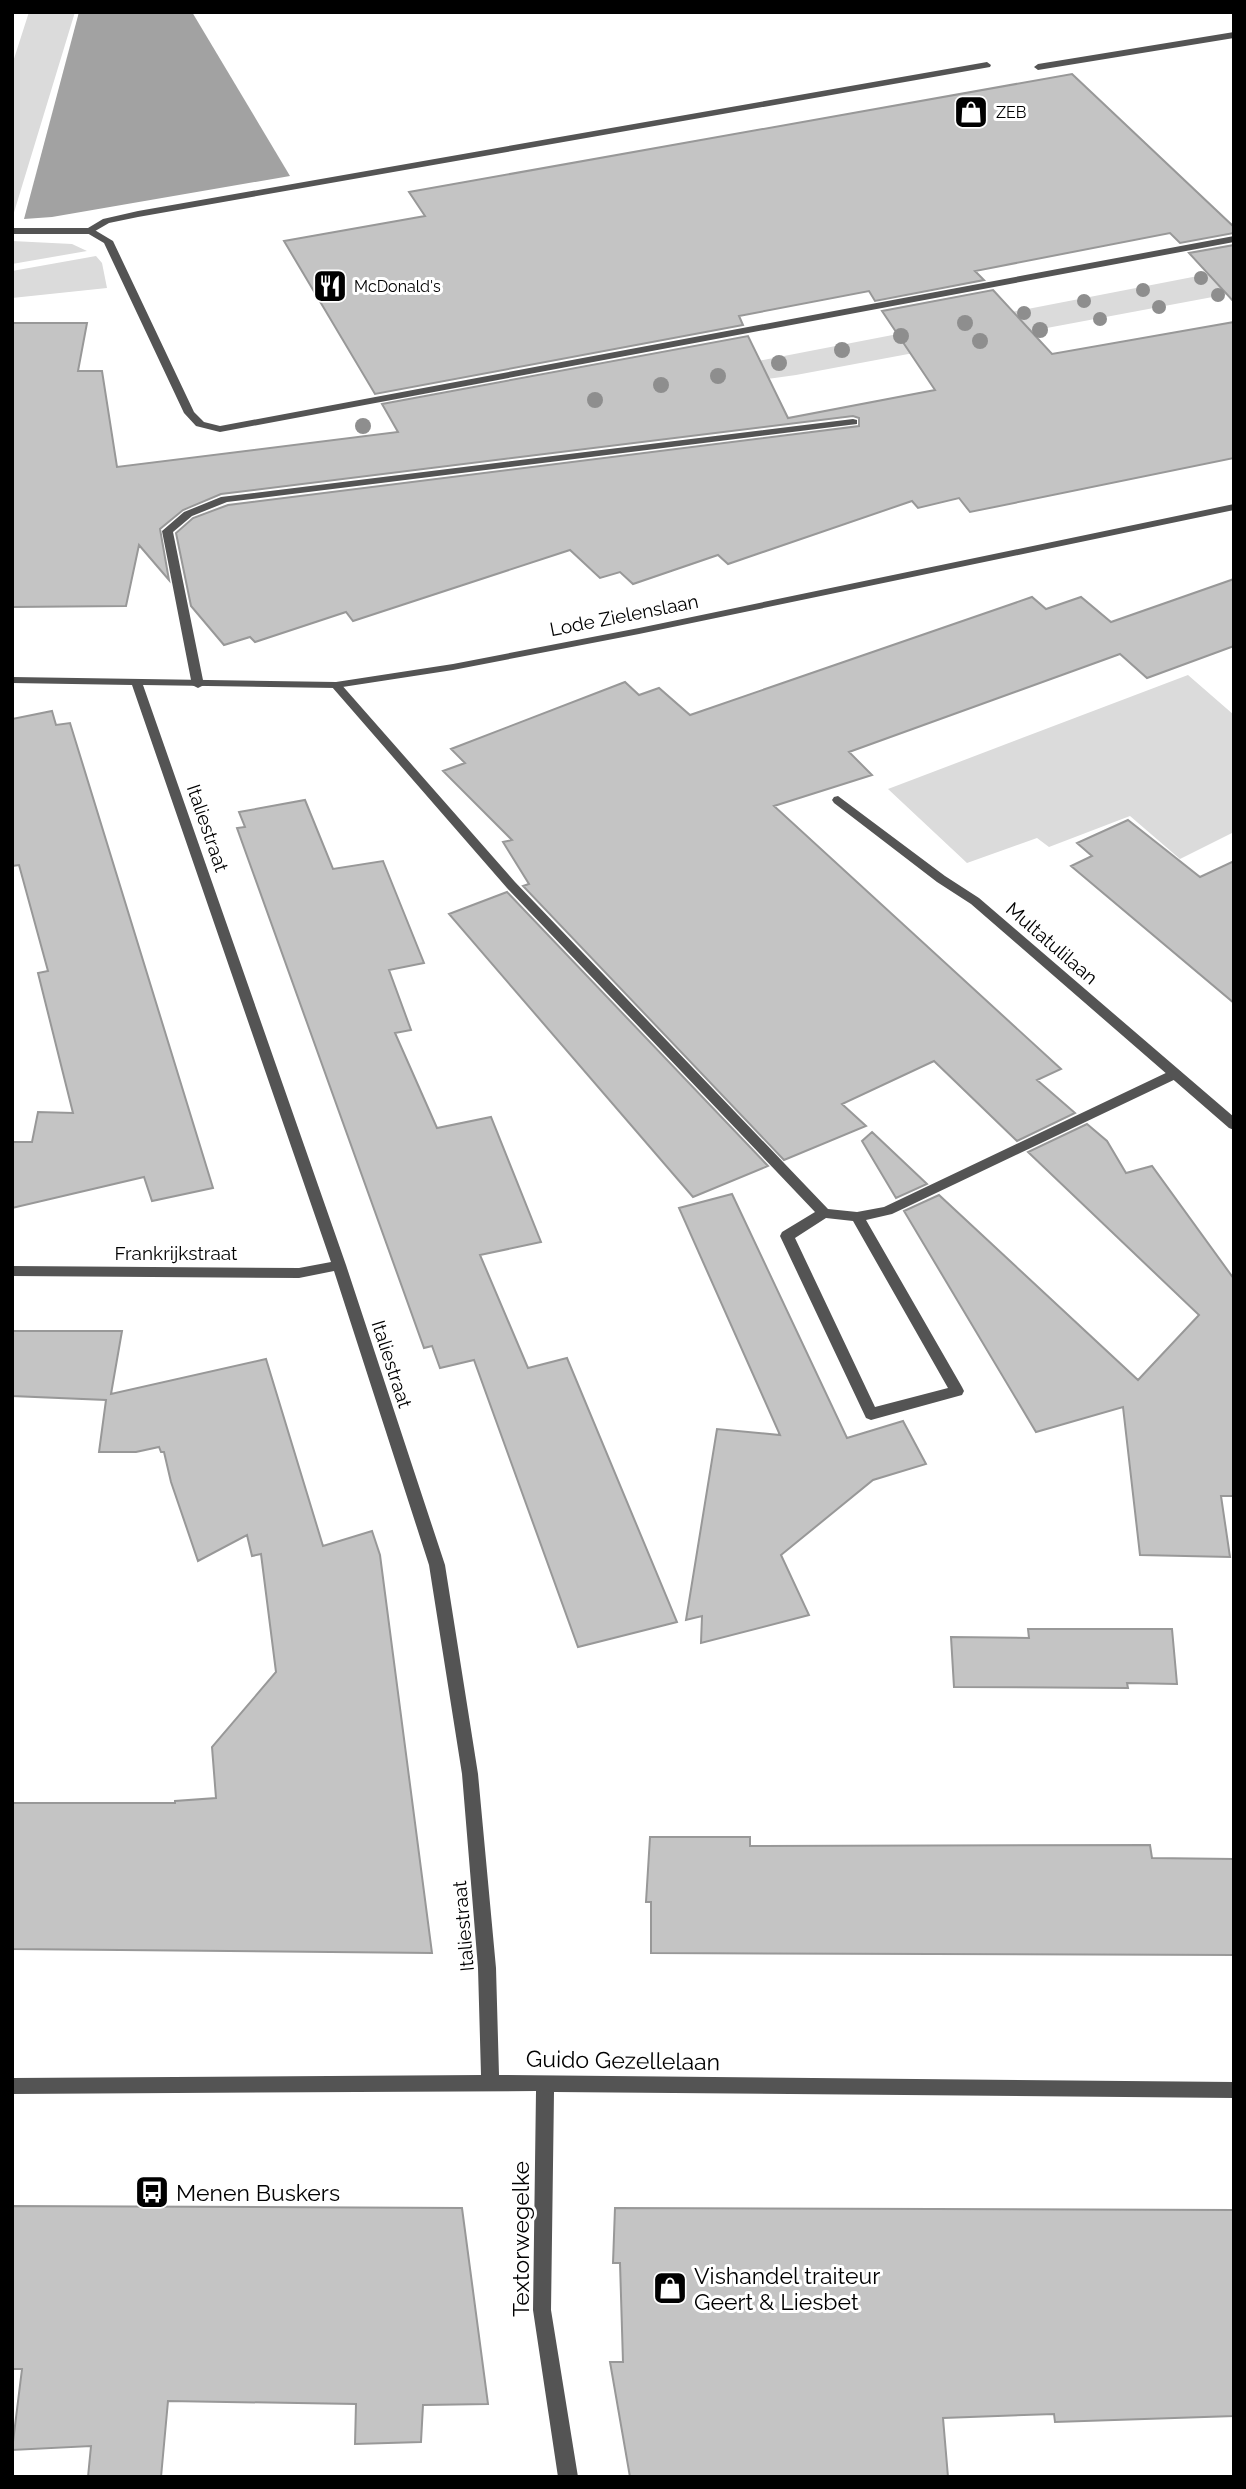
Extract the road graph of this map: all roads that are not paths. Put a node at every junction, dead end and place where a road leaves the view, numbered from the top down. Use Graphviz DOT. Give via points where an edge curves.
graph roads {
  1 [pos="1234,34"];
  2 [pos="987,65"];
  3 [pos="1038,67"];
  4 [pos="12,230"];
  5 [pos="90,230"];
  6 [pos="1234,239"];
  7 [pos="853,422"];
  8 [pos="1234,507"];
  9 [pos="12,680"];
  10 [pos="138,684"];
  11 [pos="198,685"];
  12 [pos="336,685"];
  13 [pos="838,800"];
  14 [pos="1175,1074"];
  15 [pos="1234,1125"];
  16 [pos="824,1213"];
  17 [pos="857,1217"];
  18 [pos="339,1265"];
  19 [pos="12,1271"];
  20 [pos="489,2083"];
  21 [pos="545,2084"];
  22 [pos="12,2086"];
  23 [pos="1234,2090"];
  24 [pos="568,2477"];
  1 -- 3 [label="street"];
  2 -- 5 [label="street" via="138,214"];
  4 -- 5 [label="street"];
  5 -- 6 [label="street" via="108,241 189,413 200,424 219,429"];
  7 -- 11 [label="street" via="225,499 188,514 167,531"];
  8 -- 12 [label="street, Lode Zielenslaan" via="639,631"];
  9 -- 10 [label="street, Lode Zielenslaan"];
  10 -- 11 [label="street, Lode Zielenslaan"];
  10 -- 18 [label="street, Italiestraat"];
  11 -- 12 [label="street, Lode Zielenslaan"];
  12 -- 16 [label="street" via="511,885"];
  13 -- 14 [label="street, Multatulilaan" via="975,901"];
  14 -- 15 [label="street, Multatulilaan"];
  14 -- 17 [label="street" via="887,1211"];
  16 -- 17 [label="street"];
  16 -- 17 [label="street" via="788,1236 871,1414 957,1391"];
  18 -- 19 [label="street, Frankrijkstraat" via="299,1273"];
  18 -- 20 [label="street, Italiestraat" via="437,1565 470,1774 487,1968"];
  20 -- 21 [label="street, Guido Gezellelaan"];
  20 -- 22 [label="street, Guido Gezellelaan"];
  21 -- 23 [label="street, Guido Gezellelaan"];
  21 -- 24 [label="street, Textorwegelke" via="542,2310"];
}
